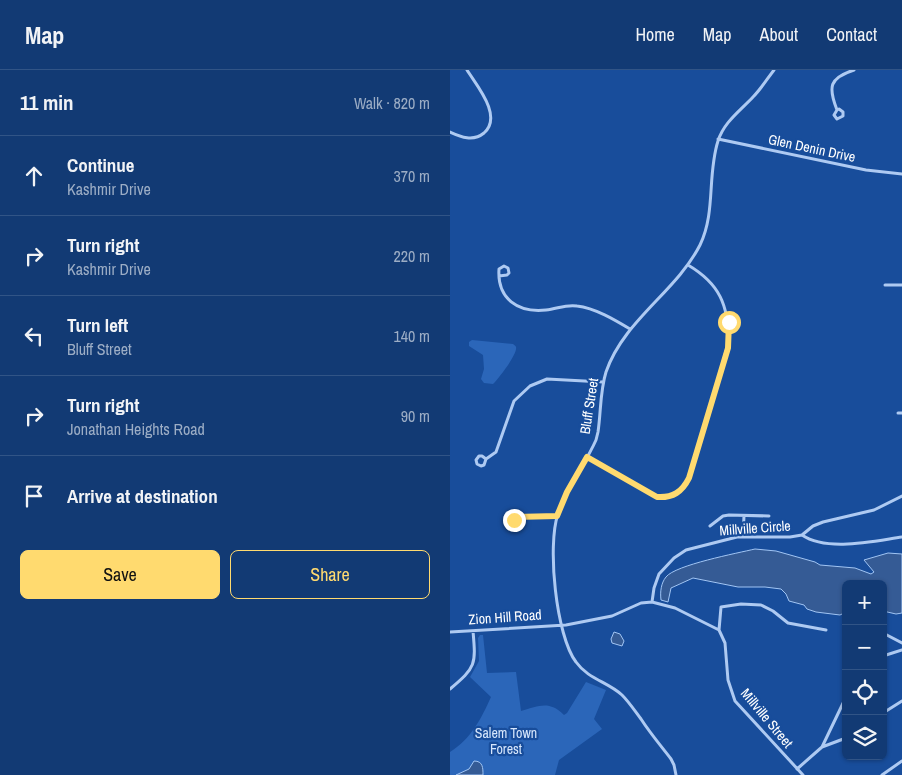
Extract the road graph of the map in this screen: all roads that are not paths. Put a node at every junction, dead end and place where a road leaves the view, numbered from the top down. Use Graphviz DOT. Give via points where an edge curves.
graph roads {
  1 [pos="468,70"];
  2 [pos="774,70"];
  3 [pos="854,70"];
  4 [pos="836,110"];
  5 [pos="450,132"];
  6 [pos="718,139"];
  7 [pos="902,174"];
  8 [pos="688,265"];
  9 [pos="499,276"];
  10 [pos="886,285"];
  11 [pos="902,285"];
  12 [pos="630,329"];
  13 [pos="603,382"];
  14 [pos="587,457"];
  15 [pos="486,459"];
  16 [pos="902,496"];
  17 [pos="557,516"];
  18 [pos="744,516"];
  19 [pos="769,516"];
  20 [pos="515,517"];
  21 [pos="710,526"];
  22 [pos="802,535"];
  23 [pos="743,537"];
  24 [pos="902,537"];
  25 [pos="652,602"];
  26 [pos="561,624"];
  27 [pos="719,630"];
  28 [pos="826,630"];
  29 [pos="474,631"];
  30 [pos="450,632"];
  31 [pos="887,635"];
  32 [pos="902,643"];
  33 [pos="902,650"];
  34 [pos="887,655"];
  35 [pos="450,690"];
  36 [pos="902,701"];
  37 [pos="842,705"];
  38 [pos="887,711"];
  39 [pos="842,740"];
  40 [pos="822,747"];
  41 [pos="902,761"];
  42 [pos="797,769"];
  43 [pos="676,775"];
  44 [pos="802,775"];
  45 [pos="882,775"];
  1 -- 5 [label="street" via="490,108 490,124 484,132 472,138"];
  2 -- 6 [label="street, Bluff Street" via="726,124"];
  3 -- 4 [label="street" via="840,75 832,83 831,94"];
  6 -- 7 [label="street, Glen Denin Drive" via="866,170"];
  6 -- 8 [label="street, Bluff Street" via="706,228"];
  8 -- 12 [label="street, Bluff Street"];
  8 -- 14 [label="street" via="709,280 723,301 729,322 729,341 686,485 675,495 657,497"];
  9 -- 12 [label="street" via="504,295 516,305 538,310 572,305 585,307"];
  10 -- 11 [label="street"];
  12 -- 13 [label="street, Bluff Street" via="614,354"];
  13 -- 14 [label="street, Bluff Street" via="598,432"];
  13 -- 15 [label="street" via="548,379 530,386 514,401 496,452"];
  14 -- 17 [label="street, Bluff Street"];
  16 -- 22 [label="street, Millville Circle" via="874,510 823,522"];
  17 -- 20 [label="street"];
  17 -- 26 [label="street, Bluff Street" via="554,554"];
  18 -- 19 [label="street"];
  18 -- 21 [label="street" via="723,516"];
  18 -- 23 [label="street"];
  22 -- 23 [label="street, Millville Circle"];
  22 -- 24 [label="street, Millville Circle" via="815,541 840,544"];
  23 -- 25 [label="street, Millville Circle" via="680,553 659,574"];
  25 -- 26 [label="street" via="641,603 612,616"];
  25 -- 27 [label="street" via="675,608"];
  26 -- 29 [label="street, Zion Hill Road"];
  26 -- 43 [label="street, Bluff Street" via="575,661 582,670 623,697 671,759"];
  27 -- 28 [label="street" via="721,607 741,604 760,605 788,623"];
  27 -- 42 [label="street, Millville Street" via="725,643 728,680 735,701"];
  29 -- 30 [label="street, Zion Hill Road"];
  29 -- 35 [label="street" via="473,666"];
  31 -- 32 [label="street"];
  33 -- 34 [label="street"];
  36 -- 38 [label="street"];
  37 -- 40 [label="street"];
  39 -- 40 [label="street"];
  40 -- 42 [label="street"];
  41 -- 45 [label="street"];
  42 -- 44 [label="street, Millville Street"];
}
